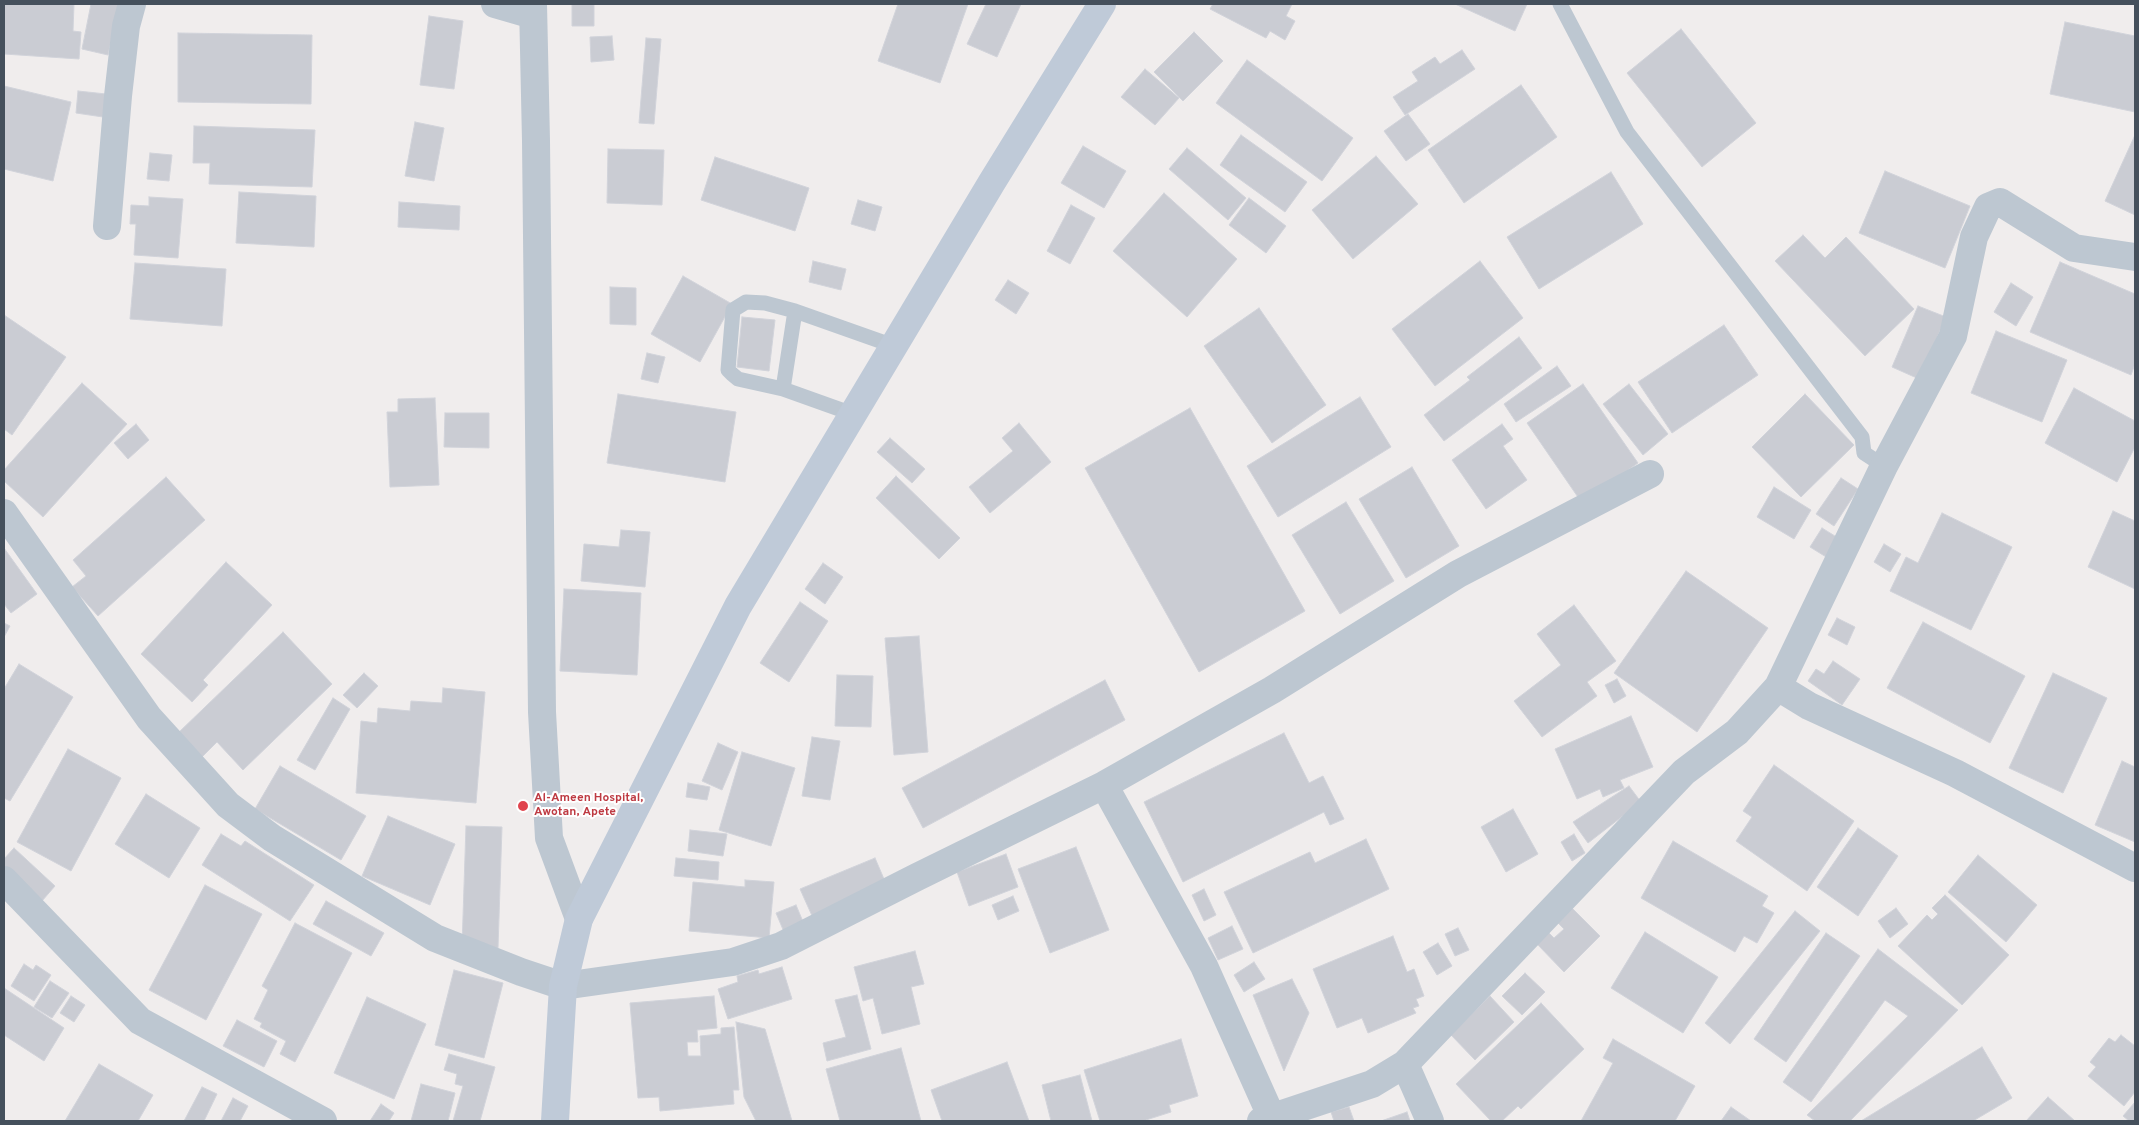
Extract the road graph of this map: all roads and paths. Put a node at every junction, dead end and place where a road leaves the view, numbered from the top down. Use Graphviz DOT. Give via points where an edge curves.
graph roads {
  1 [pos="132,4"];
  2 [pos="495,4"];
  3 [pos="1102,4"];
  4 [pos="1560,4"];
  5 [pos="533,9"];
  6 [pos="107,226"];
  7 [pos="2135,257"];
  8 [pos="796,311"];
  9 [pos="894,346"];
  10 [pos="783,389"];
  11 [pos="853,414"];
  12 [pos="1884,466"];
  13 [pos="1650,474"];
  14 [pos="4,513"];
  15 [pos="1778,687"];
  16 [pos="1104,785"];
  17 [pos="2135,868"];
  18 [pos="4,880"];
  19 [pos="579,919"];
  20 [pos="563,986"];
  21 [pos="1405,1064"];
  22 [pos="1266,1119"];
  23 [pos="323,1121"];
  24 [pos="554,1121"];
  25 [pos="1430,1121"];
  1 -- 6 [label="street" via="126,26 118,96"];
  2 -- 5 [label="street"];
  3 -- 9 [label="main road"];
  4 -- 12 [label="lane" via="1627,132 1862,437 1864,453"];
  5 -- 19 [label="street" via="542,712 550,838"];
  7 -- 12 [label="street" via="2074,248 2000,202 1988,207 1974,237 1953,336"];
  8 -- 9 [label="lane"];
  8 -- 10 [label="lane"];
  8 -- 10 [label="lane" via="756,302 746,302 733,310 728,370 738,378"];
  9 -- 11 [label="main road"];
  10 -- 11 [label="lane"];
  11 -- 19 [label="main road" via="738,606"];
  12 -- 15 [label="street"];
  13 -- 16 [label="street" via="1458,574 1272,690"];
  14 -- 20 [label="street" via="149,718 228,805 272,838 435,938"];
  15 -- 17 [label="street" via="1809,706 1955,773"];
  15 -- 21 [label="street" via="1737,732 1684,772"];
  16 -- 20 [label="street" via="781,946 733,962"];
  16 -- 22 [label="street" via="1204,966"];
  18 -- 23 [label="street" via="140,1021"];
  19 -- 20 [label="main road"];
  20 -- 24 [label="main road"];
  21 -- 22 [label="street" via="1372,1084"];
  21 -- 25 [label="street"];
}
